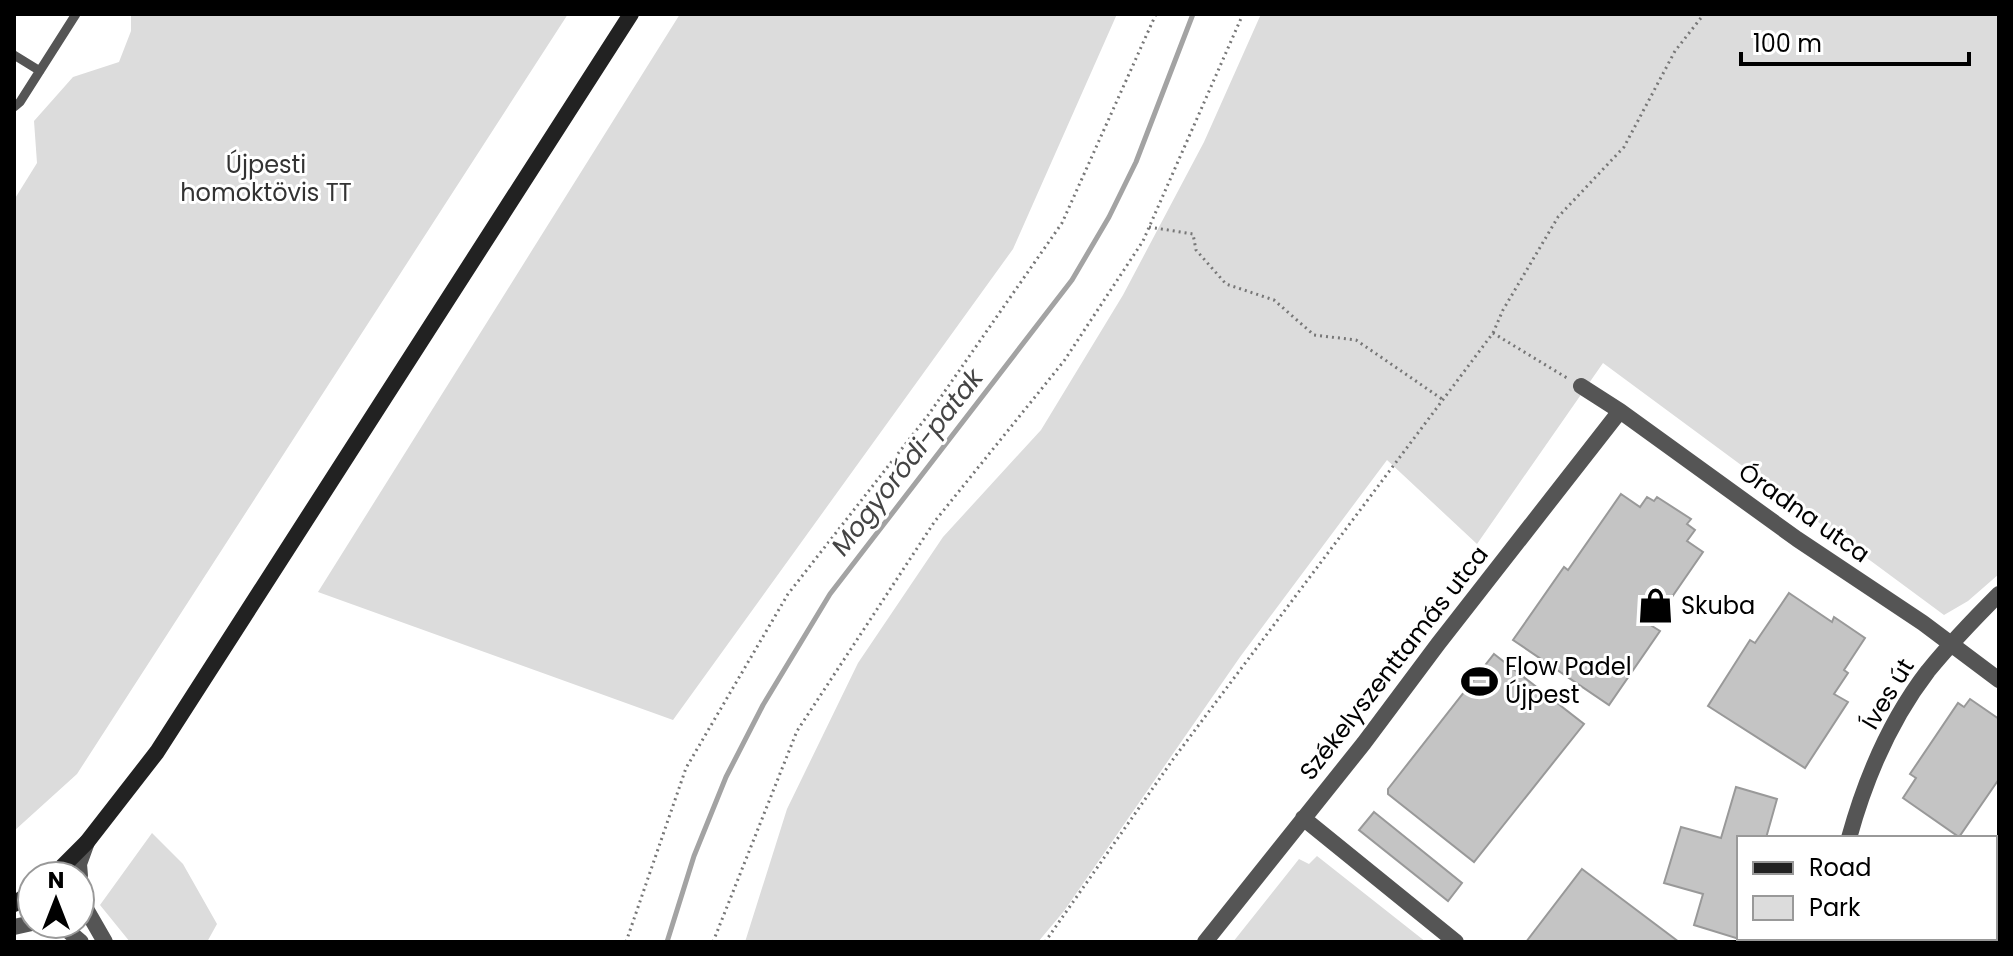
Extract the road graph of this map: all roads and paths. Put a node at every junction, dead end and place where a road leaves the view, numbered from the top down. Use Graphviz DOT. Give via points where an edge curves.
graph roads {
  1 [pos="76,14"];
  2 [pos="631,14"];
  3 [pos="1156,14"];
  4 [pos="1243,14"];
  5 [pos="1704,14"];
  6 [pos="14,55"];
  7 [pos="40,71"];
  8 [pos="14,107"];
  9 [pos="1149,227"];
  10 [pos="1493,333"];
  11 [pos="1581,386"];
  12 [pos="1442,400"];
  13 [pos="1620,411"];
  14 [pos="1999,594"];
  15 [pos="1951,644"];
  16 [pos="1999,680"];
  17 [pos="1303,818"];
  18 [pos="1850,836"];
  19 [pos="87,842"];
  20 [pos="69,860"];
  21 [pos="80,860"];
  22 [pos="626,942"];
  23 [pos="713,942"];
  24 [pos="1045,942"];
  25 [pos="1205,942"];
  26 [pos="1456,942"];
  1 -- 7 [label="lane"];
  2 -- 19 [label="main road" via="157,752"];
  3 -- 22 [label="path" via="1062,223 929,414 788,594 686,768"];
  4 -- 9 [label="path"];
  5 -- 10 [label="path" via="1675,51 1624,147 1558,217"];
  6 -- 7 [label="lane"];
  7 -- 8 [label="lane"];
  9 -- 12 [label="path" via="1193,234 1196,250 1226,284 1274,300 1314,335 1356,340"];
  9 -- 23 [label="path" via="1064,361 935,521 797,731"];
  10 -- 11 [label="path"];
  10 -- 12 [label="path"];
  11 -- 13 [label="street, Óradna utca"];
  12 -- 24 [label="path" via="1174,758"];
  13 -- 15 [label="street, Óradna utca"];
  13 -- 17 [label="street, Székelyszenttamás utca"];
  14 -- 15 [label="street, Íves út"];
  15 -- 16 [label="street, Óradna utca"];
  15 -- 18 [label="street, Íves út" via="1894,727 1870,775"];
  17 -- 25 [label="street, Székelyszenttamás utca"];
  17 -- 26 [label="street"];
  19 -- 20 [label="main road"];
  19 -- 21 [label="street"];
}
